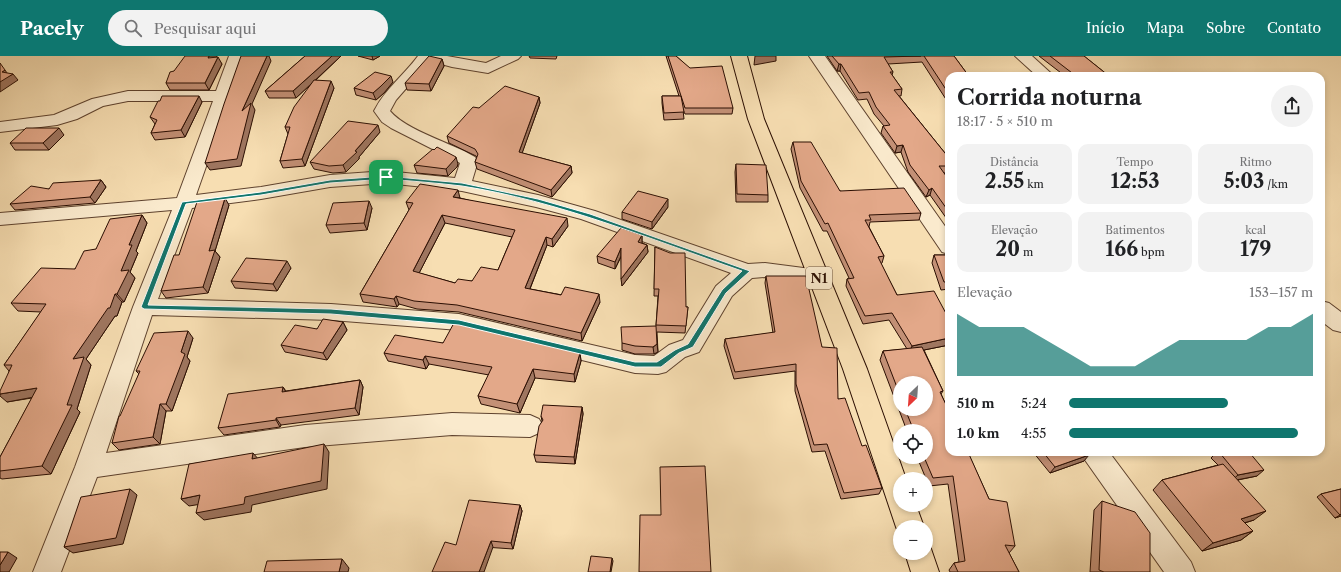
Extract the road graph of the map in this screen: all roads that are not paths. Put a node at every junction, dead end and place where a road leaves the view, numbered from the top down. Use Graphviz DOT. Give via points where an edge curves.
graph roads {
  1 [pos="237,56"];
  2 [pos="426,56"];
  3 [pos="430,56"];
  4 [pos="513,56"];
  5 [pos="739,56"];
  6 [pos="817,56"];
  7 [pos="1023,56"];
  8 [pos="1041,72"];
  9 [pos="223,96"];
  10 [pos="0,127"];
  11 [pos="462,185"];
  12 [pos="184,203"];
  13 [pos="0,219"];
  14 [pos="945,241"];
  15 [pos="747,271"];
  16 [pos="818,276"];
  17 [pos="144,307"];
  18 [pos="1325,312"];
  19 [pos="1341,324"];
  20 [pos="530,426"];
  21 [pos="1097,456"];
  22 [pos="88,467"];
  23 [pos="893,480"];
  24 [pos="921,560"];
  25 [pos="46,572"];
  26 [pos="925,572"];
  27 [pos="1181,572"];
  1 -- 9 [label="street"];
  2 -- 11 [label="street" via="417,70 391,96 382,111 385,117 469,161"];
  3 -- 4 [label="street" via="488,68"];
  5 -- 16 [label="main road, N1" via="756,119"];
  6 -- 14 [label="street"];
  7 -- 8 [label="street"];
  9 -- 10 [label="street" via="128,96 98,102 57,120"];
  9 -- 12 [label="street"];
  11 -- 12 [label="street" via="386,177 360,178"];
  11 -- 15 [label="street" via="538,201 588,215"];
  12 -- 13 [label="street"];
  12 -- 17 [label="street"];
  15 -- 16 [label="street" via="765,270"];
  15 -- 17 [label="street" via="724,291 691,346 677,351 658,365 635,364 459,322 331,312"];
  16 -- 23 [label="main road, N1" via="855,369"];
  17 -- 22 [label="street"];
  18 -- 19 [label="street"];
  20 -- 22 [label="street" via="452,424 305,436"];
  21 -- 27 [label="street"];
  22 -- 25 [label="street"];
  24 -- 26 [label="main road"];
}
